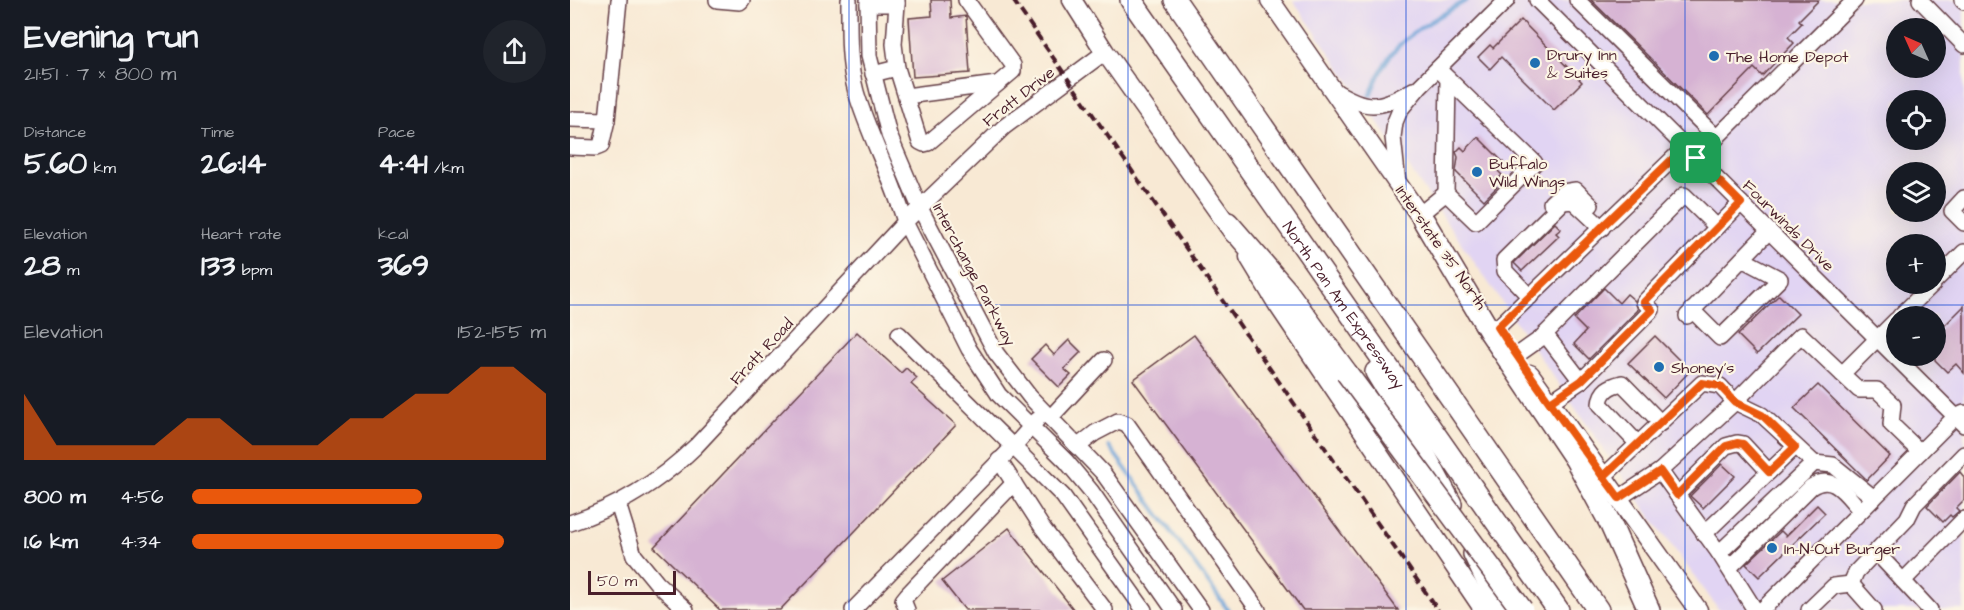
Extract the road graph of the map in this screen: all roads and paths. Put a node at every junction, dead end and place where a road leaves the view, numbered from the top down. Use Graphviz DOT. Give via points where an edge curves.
graph roads {
  1 [pos="619,0"];
  2 [pos="717,0"];
  3 [pos="742,0"];
  4 [pos="849,0"];
  5 [pos="966,0"];
  6 [pos="1072,0"];
  7 [pos="1131,0"];
  8 [pos="1175,0"];
  9 [pos="1270,0"];
  10 [pos="1508,0"];
  11 [pos="1537,0"];
  12 [pos="1577,0"];
  13 [pos="1855,0"];
  14 [pos="1920,0"];
  15 [pos="868,2"];
  16 [pos="897,2"];
  17 [pos="1964,45"];
  18 [pos="1105,51"];
  19 [pos="897,68"];
  20 [pos="873,74"];
  21 [pos="1443,74"];
  22 [pos="997,84"];
  23 [pos="1420,86"];
  24 [pos="1331,89"];
  25 [pos="906,96"];
  26 [pos="570,119"];
  27 [pos="607,120"];
  28 [pos="1717,138"];
  29 [pos="570,147"];
  30 [pos="1691,152"];
  31 [pos="956,173"];
  32 [pos="1398,184"];
  33 [pos="1446,193"];
  34 [pos="1964,198"];
  35 [pos="1741,203"];
  36 [pos="920,208"];
  37 [pos="1421,218"];
  38 [pos="905,222"];
  39 [pos="1228,223"];
  40 [pos="1286,223"];
  41 [pos="1964,223"];
  42 [pos="1605,225"];
  43 [pos="1717,227"];
  44 [pos="1769,231"];
  45 [pos="1962,257"];
  46 [pos="1742,259"];
  47 [pos="1946,271"];
  48 [pos="1922,294"];
  49 [pos="1530,297"];
  50 [pos="1910,306"];
  51 [pos="1498,327"];
  52 [pos="1886,331"];
  53 [pos="899,334"];
  54 [pos="1545,334"];
  55 [pos="1878,339"];
  56 [pos="1516,356"];
  57 [pos="1104,360"];
  58 [pos="1842,374"];
  59 [pos="1581,381"];
  60 [pos="1550,402"];
  61 [pos="1735,402"];
  62 [pos="1048,415"];
  63 [pos="1961,418"];
  64 [pos="1661,423"];
  65 [pos="1030,427"];
  66 [pos="1638,444"];
  67 [pos="1014,446"];
  68 [pos="1077,447"];
  69 [pos="1795,447"];
  70 [pos="1920,453"];
  71 [pos="1964,454"];
  72 [pos="999,460"];
  73 [pos="1814,463"];
  74 [pos="1660,471"];
  75 [pos="1769,472"];
  76 [pos="1603,477"];
  77 [pos="1014,483"];
  78 [pos="1677,495"];
  79 [pos="1619,498"];
  80 [pos="1874,498"];
  81 [pos="618,504"];
  82 [pos="1861,511"];
  83 [pos="1964,519"];
  84 [pos="570,523"];
  85 [pos="1704,534"];
  86 [pos="1876,552"];
  87 [pos="1719,553"];
  88 [pos="1729,568"];
  89 [pos="1903,581"];
  90 [pos="1851,585"];
  91 [pos="686,610"];
  92 [pos="853,610"];
  93 [pos="907,610"];
  94 [pos="1105,610"];
  95 [pos="1144,610"];
  96 [pos="1174,610"];
  97 [pos="1201,610"];
  98 [pos="1258,610"];
  99 [pos="1484,610"];
  100 [pos="1501,610"];
  101 [pos="1522,610"];
  102 [pos="1558,610"];
  103 [pos="1598,610"];
  104 [pos="1649,610"];
  105 [pos="1698,610"];
  106 [pos="1755,610"];
  107 [pos="1762,610"];
  108 [pos="1809,610"];
  109 [pos="1874,610"];
  110 [pos="1930,610"];
  1 -- 27 [label="street"];
  2 -- 3 [label="street"];
  4 -- 38 [label="street" via="849,58 856,92"];
  5 -- 22 [label="street" via="1013,65 1013,71"];
  6 -- 18 [label="main road"];
  7 -- 40 [label="highway, North Pan Am Expressway"];
  8 -- 103 [label="highway, North Pan Am Expressway"];
  9 -- 24 [label="main road, Interstate 35 North"];
  10 -- 21 [label="street"];
  11 -- 30 [label="street, Fourwinds Drive"];
  12 -- 28 [label="street"];
  13 -- 28 [label="street"];
  14 -- 17 [label="street"];
  15 -- 16 [label="street"];
  15 -- 20 [label="street, Interchange Parkway"];
  16 -- 19 [label="street"];
  18 -- 31 [label="street, Fratt Drive" via="1004,127"];
  18 -- 39 [label="main road"];
  19 -- 20 [label="street"];
  19 -- 25 [label="street"];
  20 -- 36 [label="street, Interchange Parkway" via="889,135"];
  21 -- 23 [label="street"];
  21 -- 33 [label="street"];
  21 -- 33 [label="street" via="1535,163 1476,222"];
  22 -- 25 [label="street"];
  22 -- 25 [label="street" via="924,144 920,142"];
  23 -- 24 [label="street" via="1377,106 1355,102"];
  23 -- 32 [label="street" via="1395,122 1393,146"];
  24 -- 32 [label="main road, Interstate 35 North"];
  26 -- 27 [label="street"];
  27 -- 29 [label="street" via="601,146"];
  28 -- 30 [label="street"];
  30 -- 35 [label="street, Fourwinds Drive"];
  30 -- 42 [label="street"];
  31 -- 36 [label="street, Fratt Road"];
  32 -- 37 [label="main road, Interstate 35 North"];
  33 -- 37 [label="street"];
  34 -- 41 [label="street" via="1952,211"];
  35 -- 43 [label="street"];
  35 -- 44 [label="street, Fourwinds Drive"];
  36 -- 38 [label="street, Fratt Road"];
  36 -- 62 [label="street, Interchange Parkway" via="996,353"];
  37 -- 51 [label="main road, Interstate 35 North"];
  37 -- 104 [label="highway" via="1490,332 1576,460 1610,523"];
  38 -- 65 [label="street" via="969,349 999,394"];
  38 -- 81 [label="street, Fratt Road" via="675,467"];
  39 -- 99 [label="main road" via="1278,306"];
  39 -- 101 [label="highway, bridge" via="1286,290"];
  40 -- 100 [label="highway" via="1338,317 1413,433"];
  40 -- 102 [label="highway, North Pan Am Expressway"];
  42 -- 49 [label="street"];
  42 -- 49 [label="street" via="1572,201 1563,202 1504,260 1505,271"];
  43 -- 54 [label="street" via="1684,195"];
  43 -- 59 [label="street" via="1644,302 1652,310"];
  44 -- 46 [label="street"];
  44 -- 55 [label="street, Fourwinds Drive"];
  45 -- 47 [label="street"];
  46 -- 46 [label="street" via="1690,313 1720,338 1780,279"];
  48 -- 50 [label="street"];
  49 -- 51 [label="street"];
  51 -- 56 [label="main road, Interstate 35 North"];
  52 -- 55 [label="street"];
  53 -- 67 [label="street"];
  54 -- 56 [label="street"];
  54 -- 59 [label="street"];
  55 -- 58 [label="street"];
  55 -- 63 [label="street, Fourwinds Drive"];
  56 -- 60 [label="main road, Interstate 35 North"];
  57 -- 62 [label="street"];
  58 -- 61 [label="street" via="1802,335"];
  58 -- 70 [label="street" via="1859,390 1877,390 1893,405 1891,424"];
  59 -- 60 [label="street"];
  60 -- 76 [label="main road, Interstate 35 North"];
  61 -- 64 [label="street" via="1720,386 1702,383"];
  61 -- 69 [label="street" via="1762,415"];
  61 -- 74 [label="street"];
  62 -- 65 [label="street"];
  62 -- 68 [label="street, Interchange Parkway"];
  63 -- 70 [label="street"];
  64 -- 66 [label="street"];
  64 -- 66 [label="street" via="1623,383 1609,387 1600,396 1600,404"];
  65 -- 67 [label="street"];
  65 -- 96 [label="street" via="1091,491"];
  66 -- 76 [label="street"];
  67 -- 72 [label="street"];
  67 -- 95 [label="street" via="1075,512"];
  68 -- 97 [label="street, Interchange Parkway" via="1103,473"];
  68 -- 98 [label="street" via="1118,421 1126,424"];
  69 -- 73 [label="street"];
  69 -- 75 [label="street"];
  70 -- 80 [label="street"];
  71 -- 86 [label="street" via="1914,505 1907,519"];
  72 -- 77 [label="street"];
  72 -- 92 [label="street"];
  73 -- 80 [label="street" via="1833,465"];
  73 -- 87 [label="street"];
  74 -- 78 [label="street"];
  74 -- 79 [label="street"];
  75 -- 78 [label="street" via="1743,444 1732,444"];
  75 -- 85 [label="street"];
  76 -- 79 [label="main road, Interstate 35 North"];
  77 -- 93 [label="street" via="907,595 903,600"];
  77 -- 94 [label="street"];
  78 -- 85 [label="street"];
  79 -- 105 [label="main road, Interstate 35 North"];
  80 -- 82 [label="street"];
  81 -- 84 [label="street, Fratt Road"];
  81 -- 91 [label="street" via="634,555"];
  82 -- 88 [label="street" via="1834,484 1820,481"];
  82 -- 107 [label="street"];
  83 -- 89 [label="street"];
  85 -- 87 [label="street"];
  86 -- 89 [label="street"];
  86 -- 90 [label="street" via="1856,572"];
  87 -- 88 [label="street"];
  88 -- 106 [label="street"];
  89 -- 110 [label="street"];
  90 -- 108 [label="street" via="1834,586"];
  90 -- 109 [label="street"];
}
